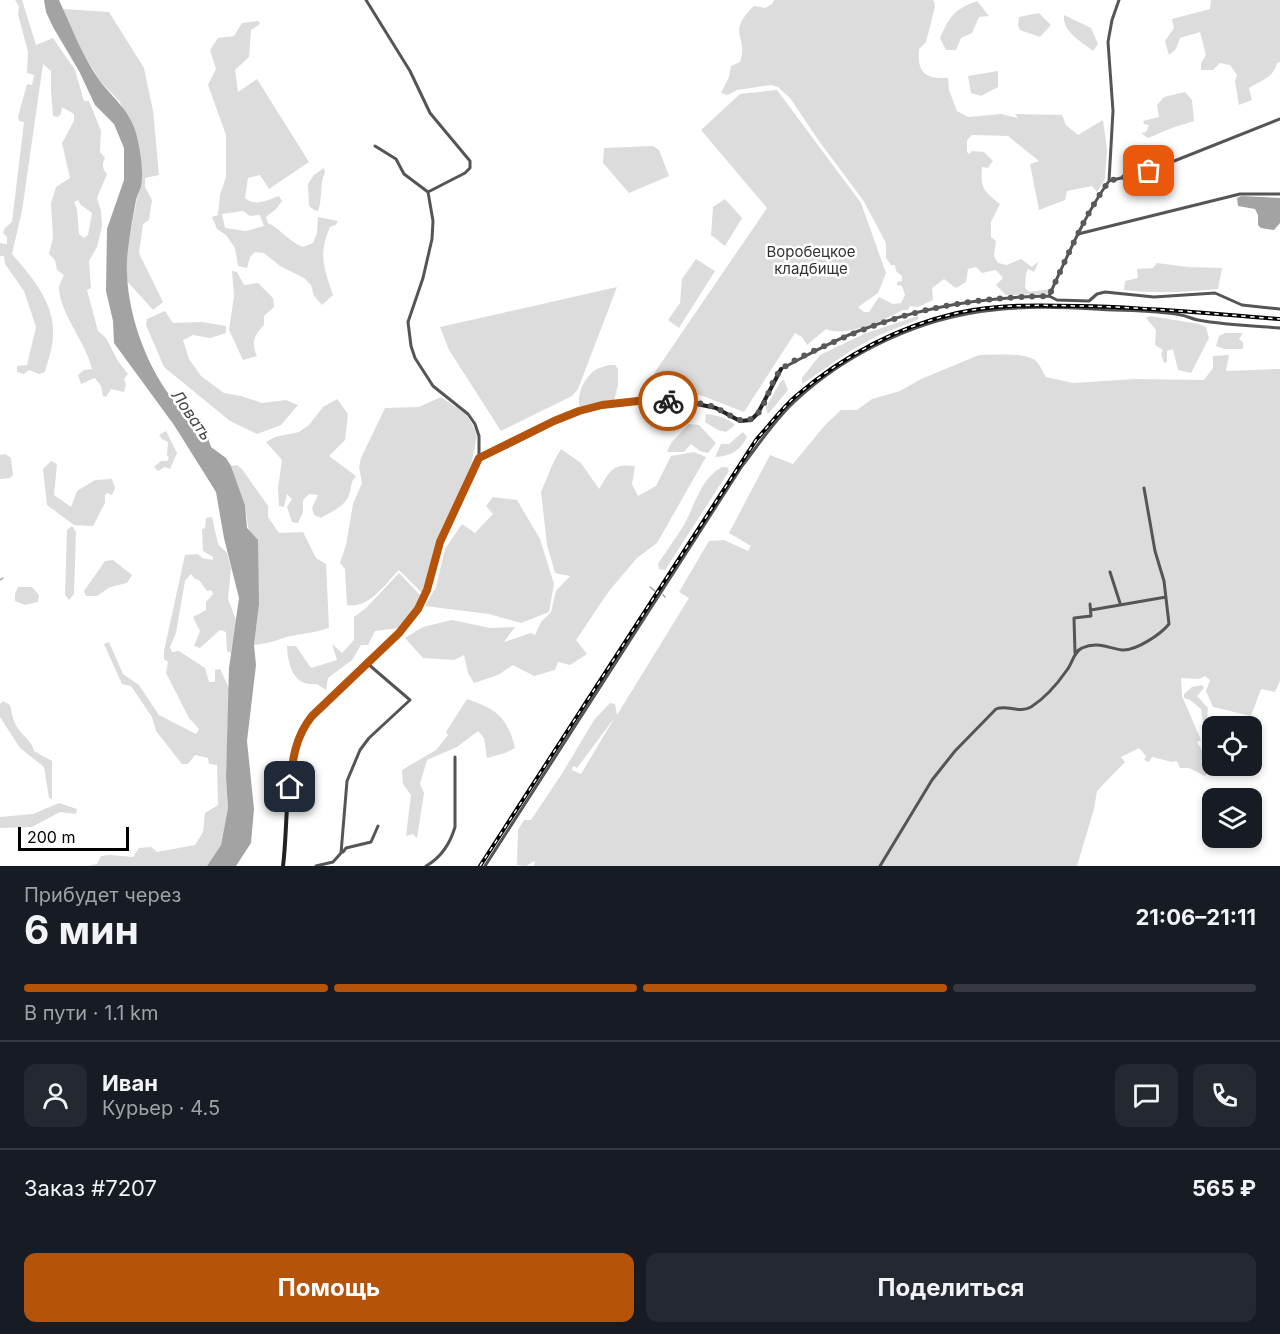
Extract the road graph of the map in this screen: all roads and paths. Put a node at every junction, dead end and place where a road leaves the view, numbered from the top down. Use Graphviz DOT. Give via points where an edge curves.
graph roads {
  1 [pos="366,0"];
  2 [pos="1119,0"];
  3 [pos="1280,119"];
  4 [pos="375,146"];
  5 [pos="1109,181"];
  6 [pos="428,192"];
  7 [pos="1280,194"];
  8 [pos="1078,234"];
  9 [pos="1049,296"];
  10 [pos="1280,309"];
  11 [pos="1280,328"];
  12 [pos="781,369"];
  13 [pos="479,458"];
  14 [pos="1144,488"];
  15 [pos="1110,572"];
  16 [pos="1166,597"];
  17 [pos="1120,603"];
  18 [pos="1090,604"];
  19 [pos="1090,610"];
  20 [pos="1075,656"];
  21 [pos="368,664"];
  22 [pos="455,757"];
  23 [pos="378,826"];
  24 [pos="341,853"];
  25 [pos="283,866"];
  26 [pos="316,866"];
  27 [pos="426,866"];
  28 [pos="484,866"];
  29 [pos="880,866"];
  1 -- 6 [label="street" via="410,71 430,113 470,161 465,173"];
  2 -- 5 [label="street" via="1108,42 1113,111"];
  3 -- 5 [label="street" via="1149,171"];
  4 -- 6 [label="street" via="396,159 404,174"];
  5 -- 8 [label="street"];
  6 -- 13 [label="street" via="434,221 423,278 408,322 411,346 433,386 476,424"];
  7 -- 8 [label="street" via="1240,194"];
  8 -- 9 [label="street"];
  9 -- 10 [label="street" via="1089,301 1106,292 1154,297 1215,293 1242,304"];
  9 -- 12 [label="street" via="969,301 906,314 862,329"];
  11 -- 28 [label="street" via="1118,310 993,310 939,321 897,336 863,352 823,379 794,402 742,466"];
  12 -- 13 [label="street" via="751,420 740,421 716,408 683,401 602,405 554,421"];
  13 -- 21 [label="street" via="440,542 418,609"];
  14 -- 16 [label="street"];
  15 -- 17 [label="street"];
  16 -- 17 [label="street"];
  16 -- 20 [label="street" via="1169,624 1162,632 1134,649 1103,644 1081,648"];
  17 -- 19 [label="street"];
  18 -- 19 [label="street"];
  19 -- 20 [label="street" via="1091,616 1074,618"];
  20 -- 29 [label="street" via="1040,701 1020,710 996,709 975,729 932,780"];
  21 -- 24 [label="street" via="410,700 360,750 347,781"];
  21 -- 25 [label="street" via="303,728 292,763"];
  22 -- 27 [label="street" via="455,827 444,850"];
  23 -- 24 [label="street" via="371,842"];
  24 -- 26 [label="street" via="333,862"];
}
